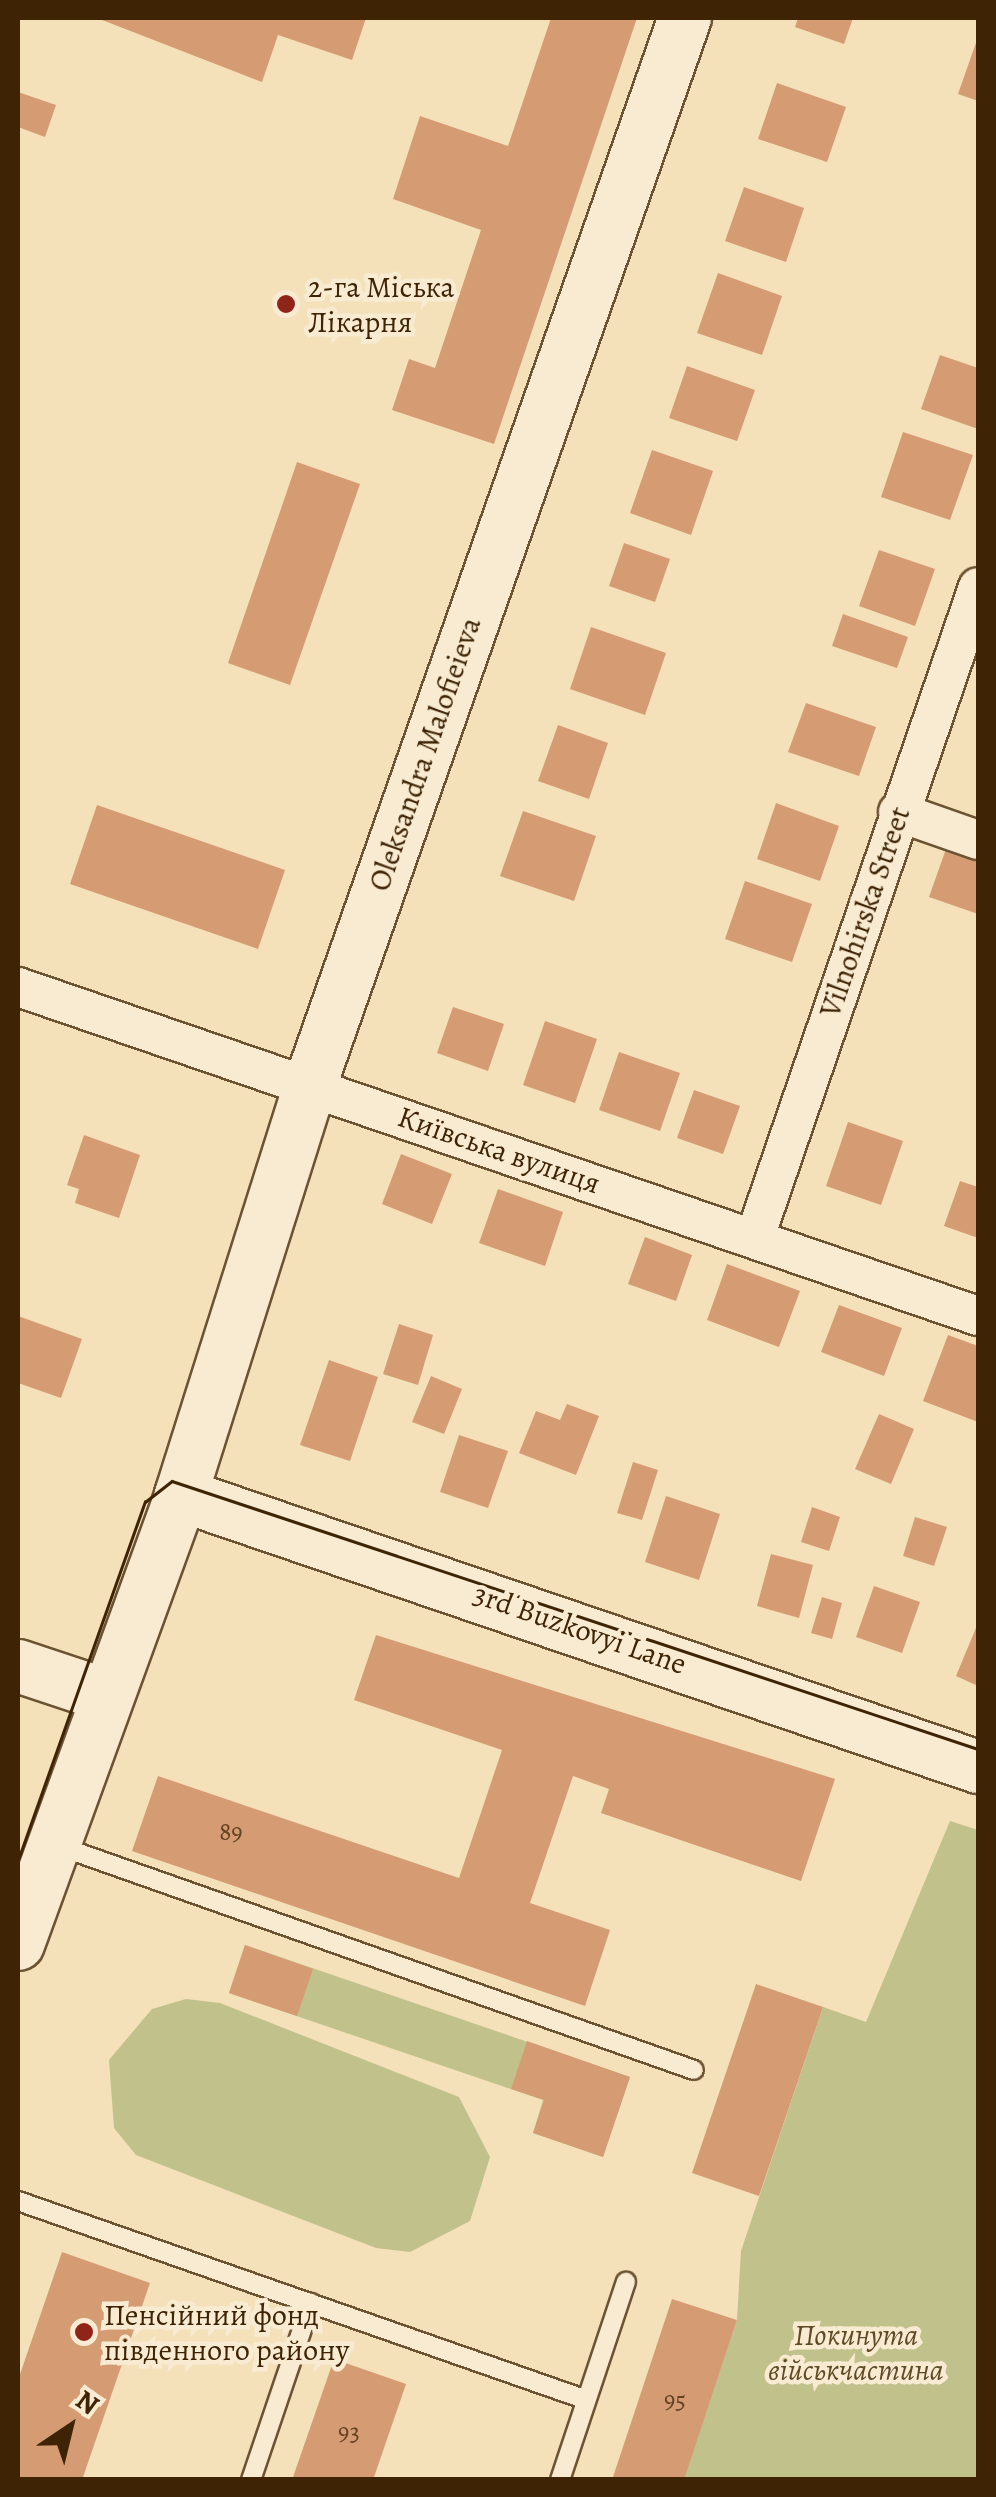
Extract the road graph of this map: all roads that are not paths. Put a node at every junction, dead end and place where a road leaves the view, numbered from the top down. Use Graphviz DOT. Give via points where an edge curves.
graph roads {
  1 [pos="684,18"];
  2 [pos="978,587"];
  3 [pos="898,812"];
  4 [pos="978,840"];
  5 [pos="18,987"];
  6 [pos="310,1085"];
  7 [pos="755,1237"];
  8 [pos="978,1316"];
  9 [pos="181,1495"];
  10 [pos="18,1666"];
  11 [pos="105,1695"];
  12 [pos="978,1767"];
  13 [pos="54,1844"];
  14 [pos="18,1944"];
  15 [pos="694,2070"];
  16 [pos="18,2201"];
  17 [pos="626,2282"];
  18 [pos="311,2303"];
  19 [pos="584,2399"];
  20 [pos="251,2480"];
  21 [pos="560,2480"];
  1 -- 6 [label="street, Oleksandra Malofieieva"];
  2 -- 3 [label="street, Vilnohirska Street"];
  3 -- 4 [label="street"];
  3 -- 7 [label="street, Vilnohirska Street"];
  5 -- 6 [label="street, Київська вулиця"];
  6 -- 7 [label="street, Київська вулиця"];
  6 -- 9 [label="street, Oleksandra Malofieieva"];
  7 -- 8 [label="street, Київська вулиця"];
  9 -- 11 [label="street, Oleksandra Malofieieva"];
  9 -- 12 [label="street, 3rd Buzkovyi Lane"];
  10 -- 11 [label="street"];
  11 -- 13 [label="street"];
  13 -- 14 [label="street"];
  13 -- 15 [label="lane"];
  16 -- 18 [label="lane"];
  17 -- 19 [label="lane"];
  18 -- 19 [label="lane"];
  18 -- 20 [label="lane"];
  19 -- 21 [label="lane"];
}
